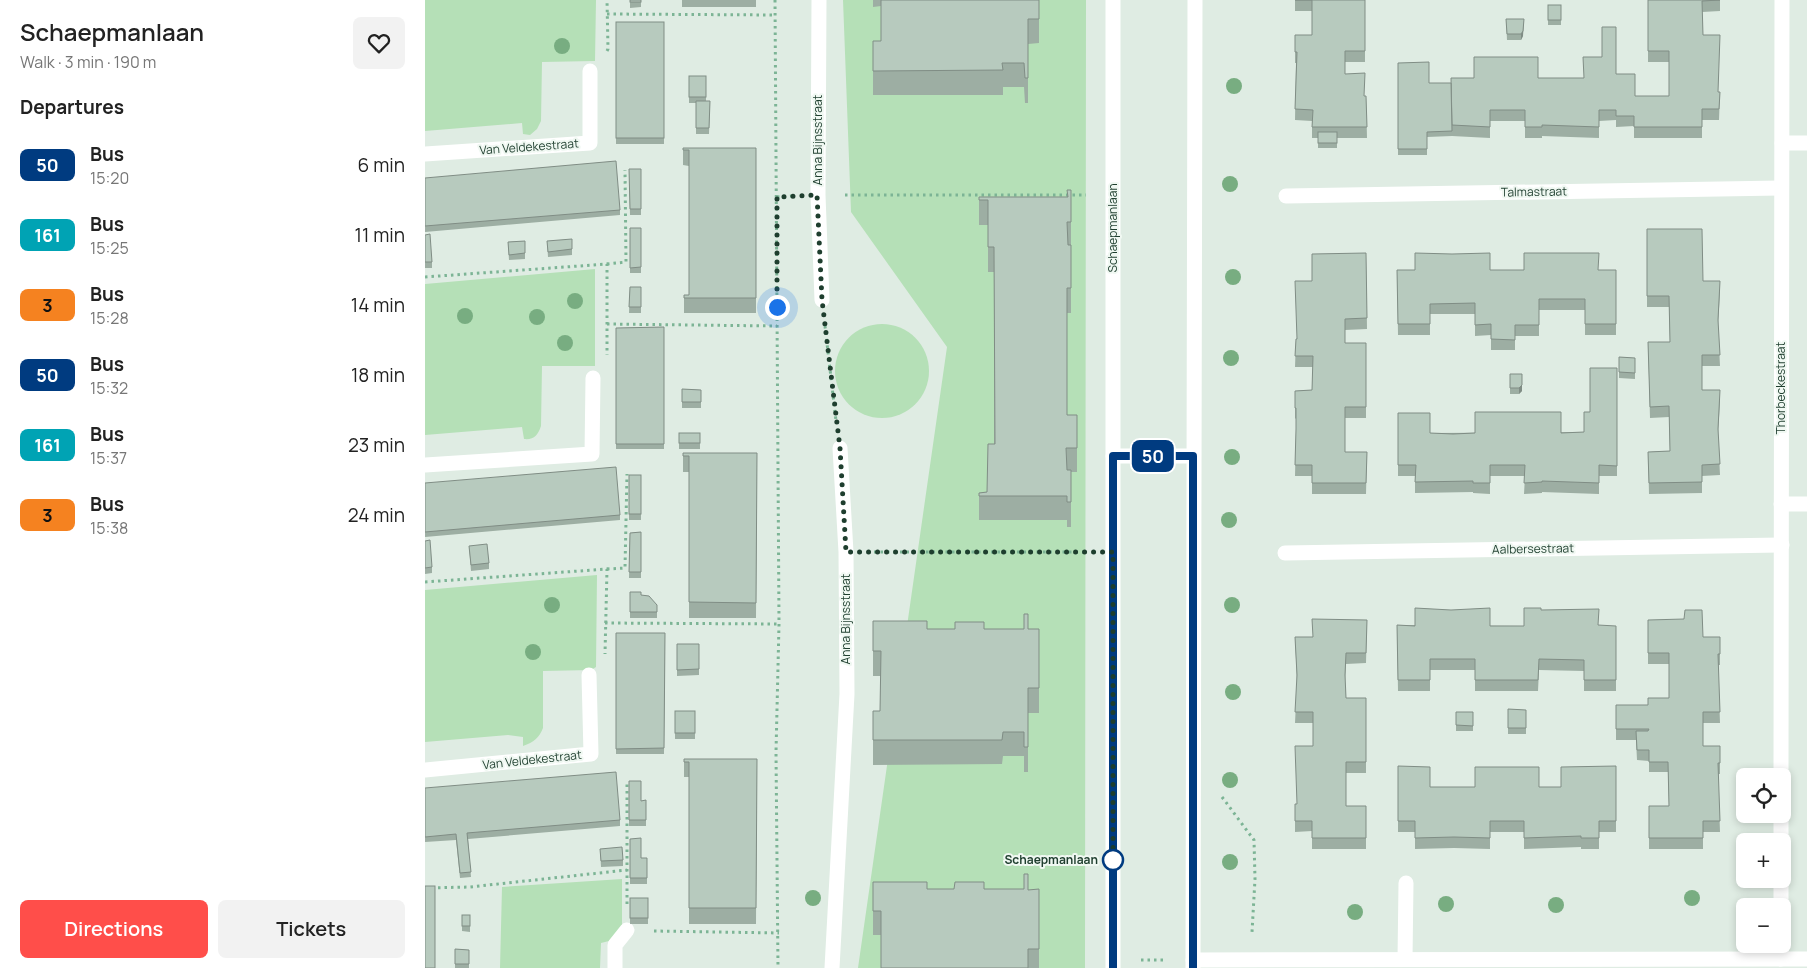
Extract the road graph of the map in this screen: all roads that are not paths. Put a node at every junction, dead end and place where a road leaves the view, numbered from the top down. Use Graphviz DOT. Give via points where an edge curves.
graph roads {
  1 [pos="819,0"];
  2 [pos="1113,0"];
  3 [pos="1195,0"];
  4 [pos="1782,0"];
  5 [pos="591,71"];
  6 [pos="1781,143"];
  7 [pos="1807,143"];
  8 [pos="425,154"];
  9 [pos="1781,188"];
  10 [pos="1286,196"];
  11 [pos="822,300"];
  12 [pos="593,378"];
  13 [pos="840,448"];
  14 [pos="1113,456"];
  15 [pos="1193,456"];
  16 [pos="425,465"];
  17 [pos="1781,504"];
  18 [pos="1807,504"];
  19 [pos="1781,545"];
  20 [pos="1285,553"];
  21 [pos="589,675"];
  22 [pos="1781,768"];
  23 [pos="425,770"];
  24 [pos="1406,883"];
  25 [pos="627,930"];
  26 [pos="1781,953"];
  27 [pos="1781,959"];
  28 [pos="1807,959"];
  29 [pos="1405,960"];
  30 [pos="1113,964"];
  31 [pos="1193,964"];
  32 [pos="1428,964"];
  33 [pos="615,968"];
  34 [pos="831,968"];
  1 -- 11 [label="street, Anna Bijnsstraat" via="817,195"];
  2 -- 14 [label="street, Schaepmanlaan"];
  3 -- 15 [label="street"];
  4 -- 6 [label="street, Thorbeckestraat"];
  5 -- 8 [label="street, Van Veldekestraat" via="590,143"];
  6 -- 7 [label="street"];
  6 -- 9 [label="street, Thorbeckestraat"];
  9 -- 10 [label="street, Talmastraat"];
  9 -- 17 [label="street, Thorbeckestraat"];
  12 -- 16 [label="street" via="592,454"];
  13 -- 34 [label="street, Anna Bijnsstraat" via="846,552 847,694"];
  14 -- 15 [label="street"];
  14 -- 30 [label="street, Schaepmanlaan"];
  15 -- 31 [label="street"];
  17 -- 18 [label="street"];
  17 -- 19 [label="street, Thorbeckestraat"];
  19 -- 20 [label="street, Aalbersestraat"];
  19 -- 22 [label="street, Thorbeckestraat"];
  21 -- 23 [label="street, Van Veldekestraat" via="591,754"];
  24 -- 29 [label="street"];
  25 -- 33 [label="street" via="615,945"];
  26 -- 27 [label="street"];
  27 -- 28 [label="street"];
  27 -- 32 [label="street"];
  29 -- 31 [label="street" via="1251,959"];
  29 -- 32 [label="street"];
}
